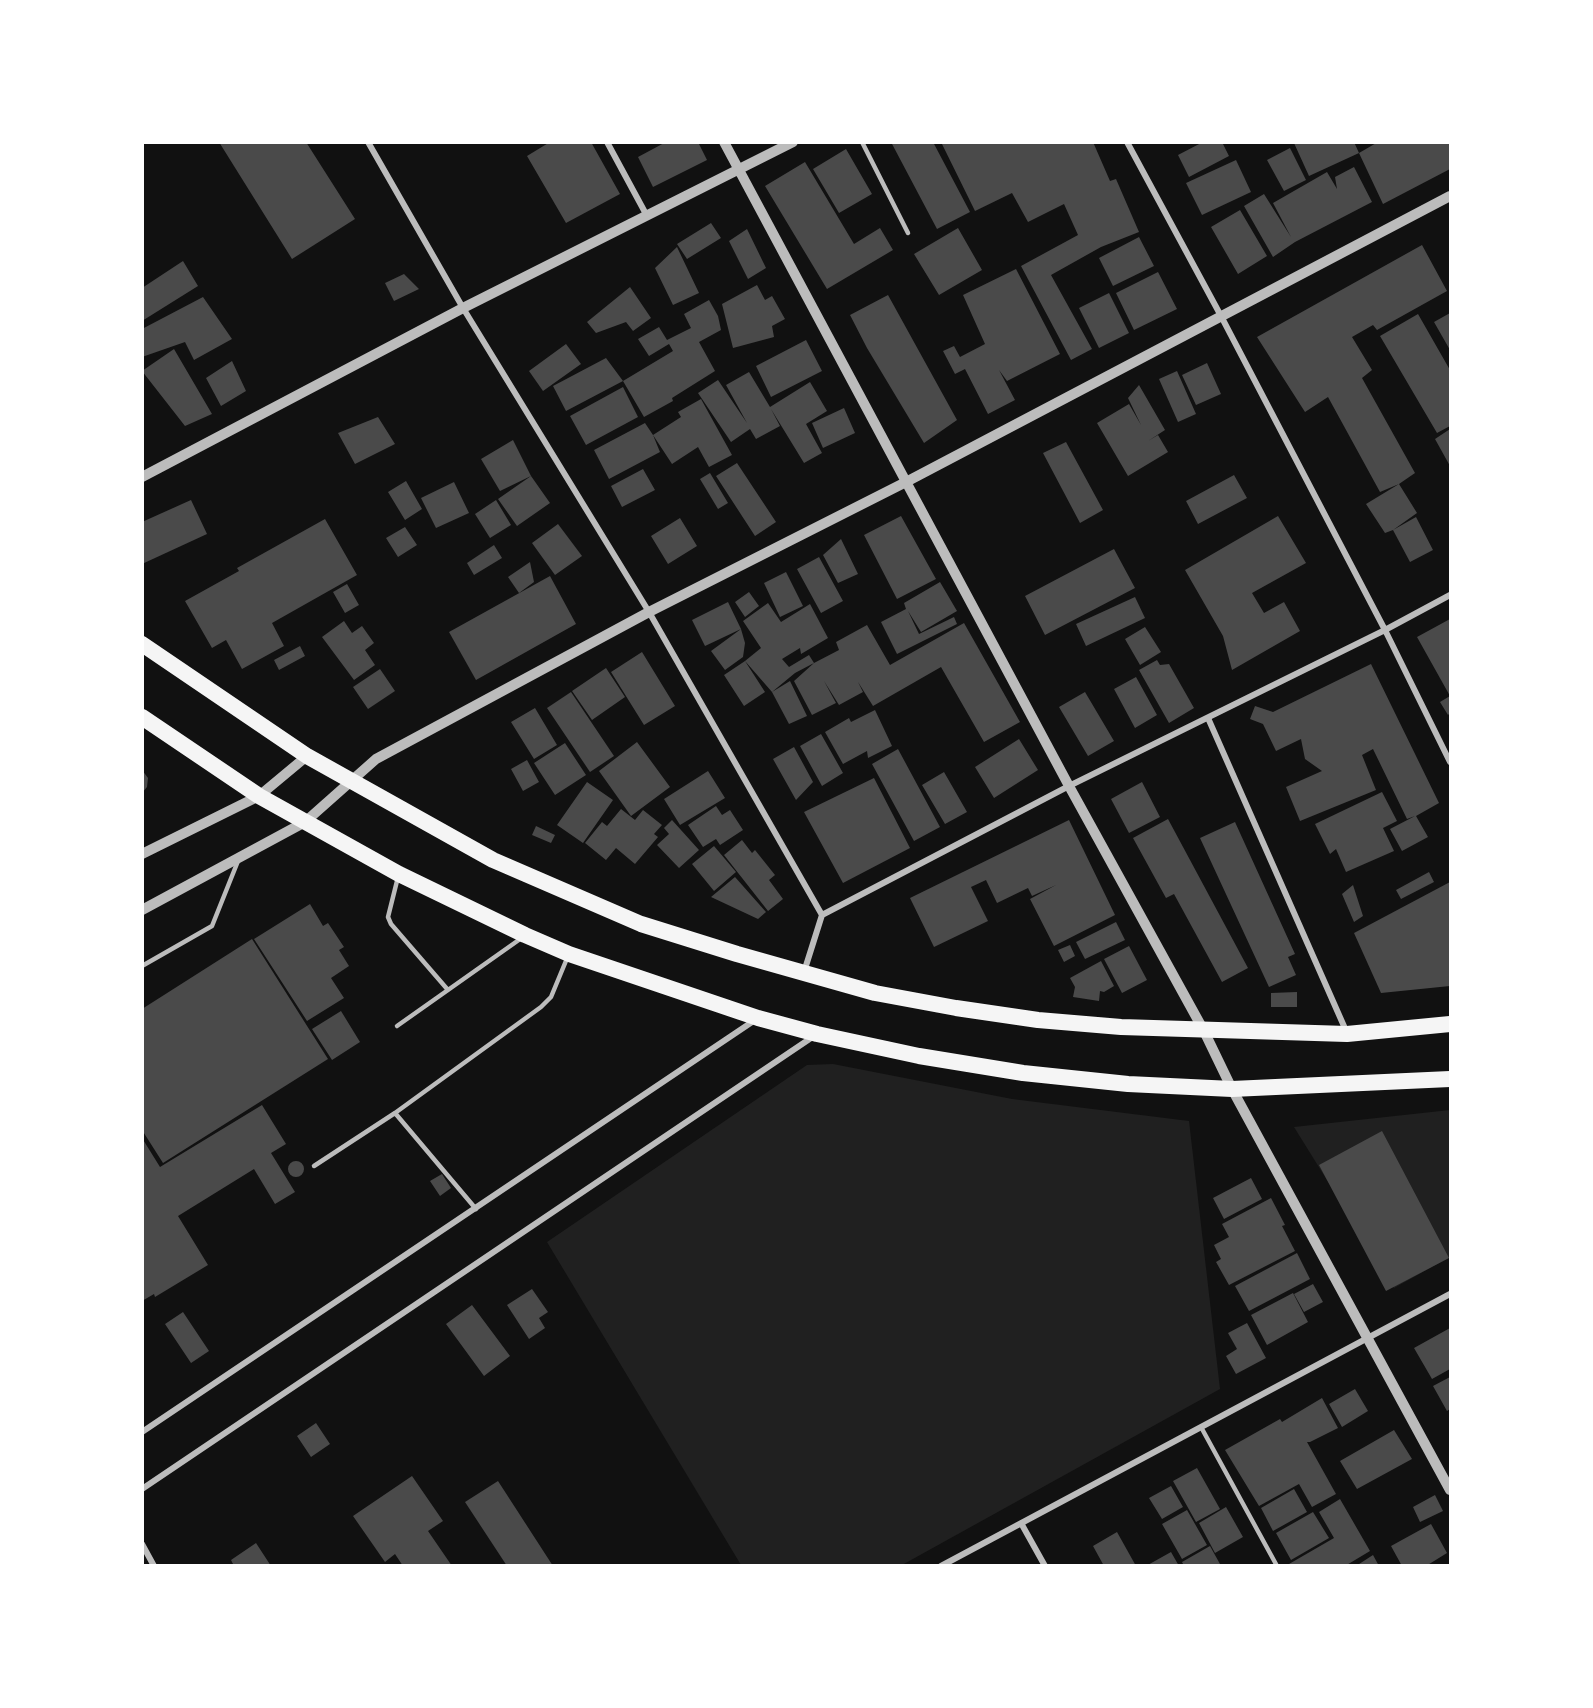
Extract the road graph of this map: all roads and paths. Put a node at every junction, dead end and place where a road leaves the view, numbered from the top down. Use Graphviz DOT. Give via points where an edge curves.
graph roads {
  1 [pos="368,142"];
  2 [pos="608,142"];
  3 [pos="724,142"];
  4 [pos="793,142"];
  5 [pos="862,142"];
  6 [pos="1127,142"];
  7 [pos="739,171"];
  8 [pos="1450,196"];
  9 [pos="647,216"];
  10 [pos="908,233"];
  11 [pos="463,308"];
  12 [pos="1221,316"];
  13 [pos="142,477"];
  14 [pos="906,482"];
  15 [pos="1450,596"];
  16 [pos="649,612"];
  17 [pos="1385,630"];
  18 [pos="142,644"];
  19 [pos="142,717"];
  20 [pos="1208,718"];
  21 [pos="307,756"];
  22 [pos="1450,762"];
  23 [pos="352,782"];
  24 [pos="1069,786"];
  25 [pos="259,796"];
  26 [pos="305,822"];
  27 [pos="142,854"];
  28 [pos="240,858"];
  29 [pos="399,874"];
  30 [pos="142,910"];
  31 [pos="822,915"];
  32 [pos="525,935"];
  33 [pos="569,954"];
  34 [pos="142,966"];
  35 [pos="804,973"];
  36 [pos="448,990"];
  37 [pos="758,1018"];
  38 [pos="1450,1024"];
  39 [pos="397,1026"];
  40 [pos="1204,1030"];
  41 [pos="817,1034"];
  42 [pos="1347,1034"];
  43 [pos="1450,1079"];
  44 [pos="1232,1089"];
  45 [pos="395,1113"];
  46 [pos="314,1166"];
  47 [pos="476,1209"];
  48 [pos="1450,1294"];
  49 [pos="1367,1338"];
  50 [pos="1201,1427"];
  51 [pos="142,1432"];
  52 [pos="142,1489"];
  53 [pos="1450,1490"];
  54 [pos="1021,1522"];
  55 [pos="142,1544"];
  56 [pos="154,1566"];
  57 [pos="941,1566"];
  58 [pos="1045,1566"];
  59 [pos="1277,1566"];
  1 -- 11 [label="street"];
  2 -- 9 [label="street"];
  3 -- 7 [label="street"];
  4 -- 7 [label="street"];
  5 -- 10 [label="lane"];
  6 -- 12 [label="street"];
  7 -- 9 [label="street"];
  7 -- 14 [label="street"];
  8 -- 12 [label="street"];
  9 -- 11 [label="street"];
  11 -- 13 [label="street"];
  11 -- 16 [label="street"];
  12 -- 14 [label="street"];
  12 -- 17 [label="street"];
  14 -- 16 [label="street"];
  14 -- 24 [label="street"];
  15 -- 17 [label="street"];
  16 -- 23 [label="street" via="376,759"];
  16 -- 31 [label="street"];
  17 -- 20 [label="street"];
  17 -- 22 [label="street"];
  18 -- 21 [label="highway"];
  19 -- 25 [label="highway"];
  20 -- 24 [label="street"];
  20 -- 42 [label="street"];
  21 -- 23 [label="highway"];
  21 -- 25 [label="street"];
  23 -- 26 [label="street"];
  23 -- 35 [label="highway" via="493,860 641,924"];
  24 -- 31 [label="street"];
  24 -- 40 [label="street"];
  25 -- 26 [label="highway"];
  25 -- 27 [label="street"];
  26 -- 28 [label="street"];
  26 -- 29 [label="highway"];
  28 -- 30 [label="street"];
  28 -- 34 [label="lane" via="212,926"];
  29 -- 32 [label="highway"];
  29 -- 36 [label="lane" via="388,917"];
  31 -- 35 [label="street"];
  32 -- 33 [label="highway"];
  32 -- 36 [label="lane"];
  33 -- 37 [label="highway"];
  33 -- 45 [label="lane" via="551,997 541,1007"];
  35 -- 40 [label="highway" via="874,993 1038,1020"];
  36 -- 39 [label="lane"];
  37 -- 41 [label="highway"];
  37 -- 47 [label="street"];
  38 -- 42 [label="highway"];
  40 -- 42 [label="highway"];
  40 -- 44 [label="street"];
  41 -- 44 [label="highway" via="1023,1073"];
  41 -- 52 [label="street"];
  43 -- 44 [label="highway"];
  44 -- 49 [label="street"];
  45 -- 46 [label="lane"];
  45 -- 47 [label="lane"];
  47 -- 51 [label="street"];
  48 -- 49 [label="street"];
  49 -- 50 [label="street"];
  49 -- 53 [label="street"];
  50 -- 54 [label="street"];
  50 -- 59 [label="lane"];
  54 -- 57 [label="street"];
  54 -- 58 [label="street"];
  55 -- 56 [label="street"];
}
